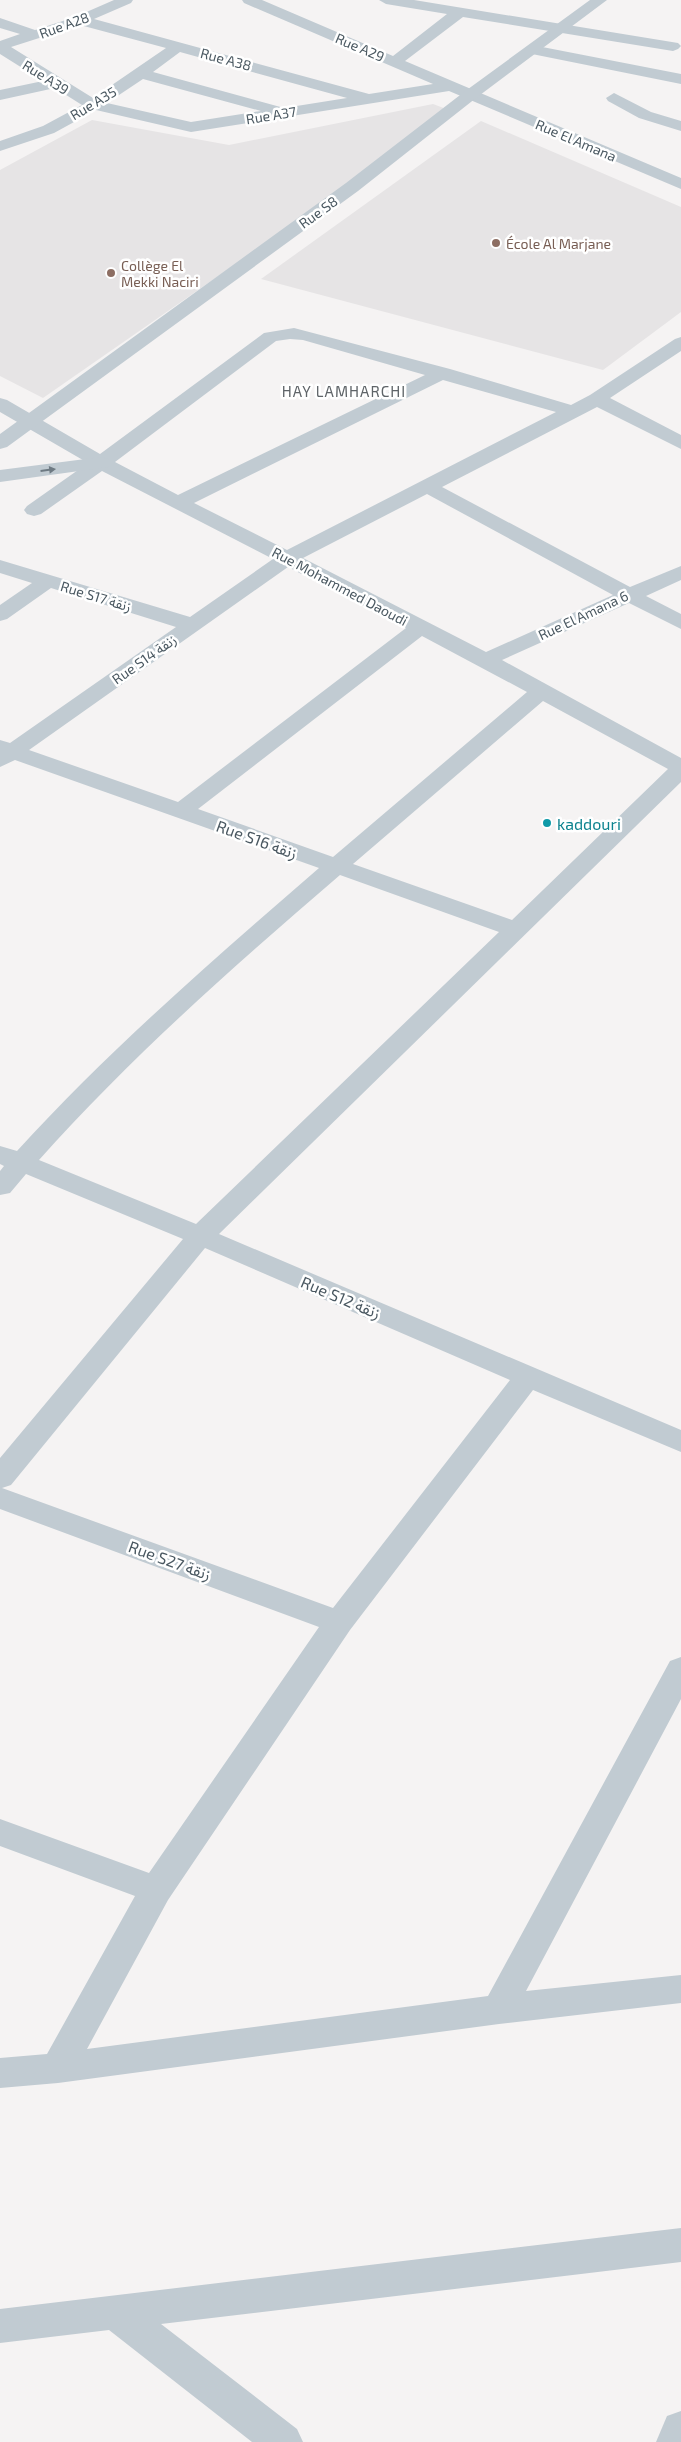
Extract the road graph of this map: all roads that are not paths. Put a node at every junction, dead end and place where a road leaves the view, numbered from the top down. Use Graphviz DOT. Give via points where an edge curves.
graph roads {
  1 [pos="126,0"];
  2 [pos="249,0"];
  3 [pos="386,0"];
  4 [pos="600,0"];
  5 [pos="460,12"];
  6 [pos="80,20"];
  7 [pos="0,23"];
  8 [pos="560,28"];
  9 [pos="37,35"];
  10 [pos="0,46"];
  11 [pos="179,46"];
  12 [pos="673,46"];
  13 [pos="532,50"];
  14 [pos="394,62"];
  15 [pos="140,73"];
  16 [pos="681,79"];
  17 [pos="55,83"];
  18 [pos="451,86"];
  19 [pos="0,95"];
  20 [pos="470,95"];
  21 [pos="614,98"];
  22 [pos="372,99"];
  23 [pos="93,105"];
  24 [pos="287,113"];
  25 [pos="681,126"];
  26 [pos="0,146"];
  27 [pos="681,184"];
  28 [pos="681,343"];
  29 [pos="443,373"];
  30 [pos="596,399"];
  31 [pos="0,404"];
  32 [pos="572,412"];
  33 [pos="33,421"];
  34 [pos="681,443"];
  35 [pos="0,444"];
  36 [pos="101,463"];
  37 [pos="0,476"];
  38 [pos="428,488"];
  39 [pos="179,502"];
  40 [pos="34,510"];
  41 [pos="288,558"];
  42 [pos="0,566"];
  43 [pos="681,572"];
  44 [pos="48,581"];
  45 [pos="628,594"];
  46 [pos="0,615"];
  47 [pos="681,623"];
  48 [pos="192,625"];
  49 [pos="420,628"];
  50 [pos="485,660"];
  51 [pos="542,690"];
  52 [pos="4,752"];
  53 [pos="681,768"];
  54 [pos="180,812"];
  55 [pos="335,867"];
  56 [pos="514,929"];
  57 [pos="11,1158"];
  58 [pos="0,1187"];
  59 [pos="200,1236"];
  60 [pos="528,1377"];
  61 [pos="681,1442"];
  62 [pos="0,1478"];
  63 [pos="0,1498"];
  64 [pos="339,1622"];
  65 [pos="681,1669"];
  66 [pos="0,1832"];
  67 [pos="156,1890"];
  68 [pos="681,1989"];
  69 [pos="499,2008"];
  70 [pos="58,2068"];
  71 [pos="0,2073"];
  72 [pos="681,2245"];
  73 [pos="114,2311"];
  74 [pos="0,2326"];
  75 [pos="681,2429"];
  76 [pos="283,2442"];
  77 [pos="676,2442"];
  1 -- 6 [label="street, Rue A28"];
  2 -- 14 [label="street, Rue A29"];
  3 -- 5 [label="street"];
  4 -- 8 [label="street, Rue S8"];
  5 -- 8 [label="street"];
  5 -- 14 [label="street"];
  6 -- 9 [label="street, Rue A28"];
  6 -- 11 [label="street, Rue A38"];
  7 -- 9 [label="street"];
  8 -- 12 [label="street"];
  8 -- 13 [label="street, Rue S8"];
  9 -- 10 [label="street, Rue A28"];
  10 -- 17 [label="street, Rue A39"];
  11 -- 15 [label="street, Rue A35"];
  11 -- 22 [label="street, Rue A38"];
  13 -- 16 [label="street"];
  13 -- 20 [label="street, Rue S8"];
  14 -- 18 [label="street, Rue A29"];
  15 -- 23 [label="street, Rue A35"];
  15 -- 24 [label="street"];
  17 -- 19 [label="street"];
  17 -- 23 [label="street, Rue A39"];
  18 -- 20 [label="street, Rue A29"];
  18 -- 22 [label="street, Rue A37"];
  20 -- 27 [label="street, Rue El Amana"];
  20 -- 33 [label="street, Rue S8" via="352,187"];
  21 -- 25 [label="street" via="645,115"];
  22 -- 24 [label="street, Rue A37"];
  23 -- 24 [label="street, Rue A37" via="191,127"];
  23 -- 26 [label="street, Rue A35" via="34,137"];
  28 -- 30 [label="street, Rue S14 زنقة"];
  29 -- 32 [label="street"];
  29 -- 36 [label="street" via="309,336 278,334"];
  29 -- 39 [label="street"];
  30 -- 32 [label="street, Rue S14 زنقة"];
  30 -- 34 [label="street"];
  31 -- 33 [label="street, Rue Mohammed Daoudi"];
  32 -- 38 [label="street, Rue S14 زنقة"];
  33 -- 35 [label="street, Rue S8"];
  33 -- 36 [label="street, Rue Mohammed Daoudi"];
  37 -- 36 [label="street, one-way"];
  36 -- 39 [label="street, Rue Mohammed Daoudi"];
  36 -- 40 [label="street"];
  38 -- 41 [label="street, Rue S14 زنقة"];
  38 -- 45 [label="street"];
  39 -- 41 [label="street, Rue Mohammed Daoudi"];
  41 -- 48 [label="street, Rue S14 زنقة"];
  41 -- 49 [label="street, Rue Mohammed Daoudi"];
  42 -- 44 [label="street, Rue S17 زنقة"];
  43 -- 45 [label="street, Rue El Amana 6"];
  44 -- 46 [label="street"];
  44 -- 48 [label="street, Rue S17 زنقة"];
  45 -- 47 [label="street"];
  45 -- 50 [label="street, Rue El Amana 6"];
  48 -- 52 [label="street, Rue S14 زنقة"];
  49 -- 50 [label="street, Rue Mohammed Daoudi"];
  49 -- 54 [label="street"];
  50 -- 51 [label="street, Rue Mohammed Daoudi"];
  51 -- 53 [label="street, Rue Mohammed Daoudi"];
  51 -- 55 [label="street"];
  52 -- 54 [label="street, Rue S16 زنقة"];
  53 -- 56 [label="street"];
  54 -- 55 [label="street, Rue S16 زنقة"];
  55 -- 56 [label="street, Rue S16 زنقة"];
  55 -- 57 [label="street" via="56,1123"];
  56 -- 59 [label="street"];
  57 -- 58 [label="street"];
  57 -- 59 [label="street, Rue S12 زنقة"];
  59 -- 60 [label="street, Rue S12 زنقة"];
  59 -- 62 [label="street"];
  60 -- 61 [label="street, Rue S12 زنقة"];
  60 -- 64 [label="street"];
  63 -- 64 [label="street, Rue S27 زنقة"];
  64 -- 67 [label="street"];
  65 -- 69 [label="street"];
  66 -- 67 [label="street"];
  67 -- 70 [label="street"];
  68 -- 69 [label="street"];
  69 -- 70 [label="street"];
  70 -- 71 [label="street"];
  72 -- 73 [label="street"];
  73 -- 74 [label="street"];
  73 -- 76 [label="street"];
  75 -- 77 [label="street"];
}
